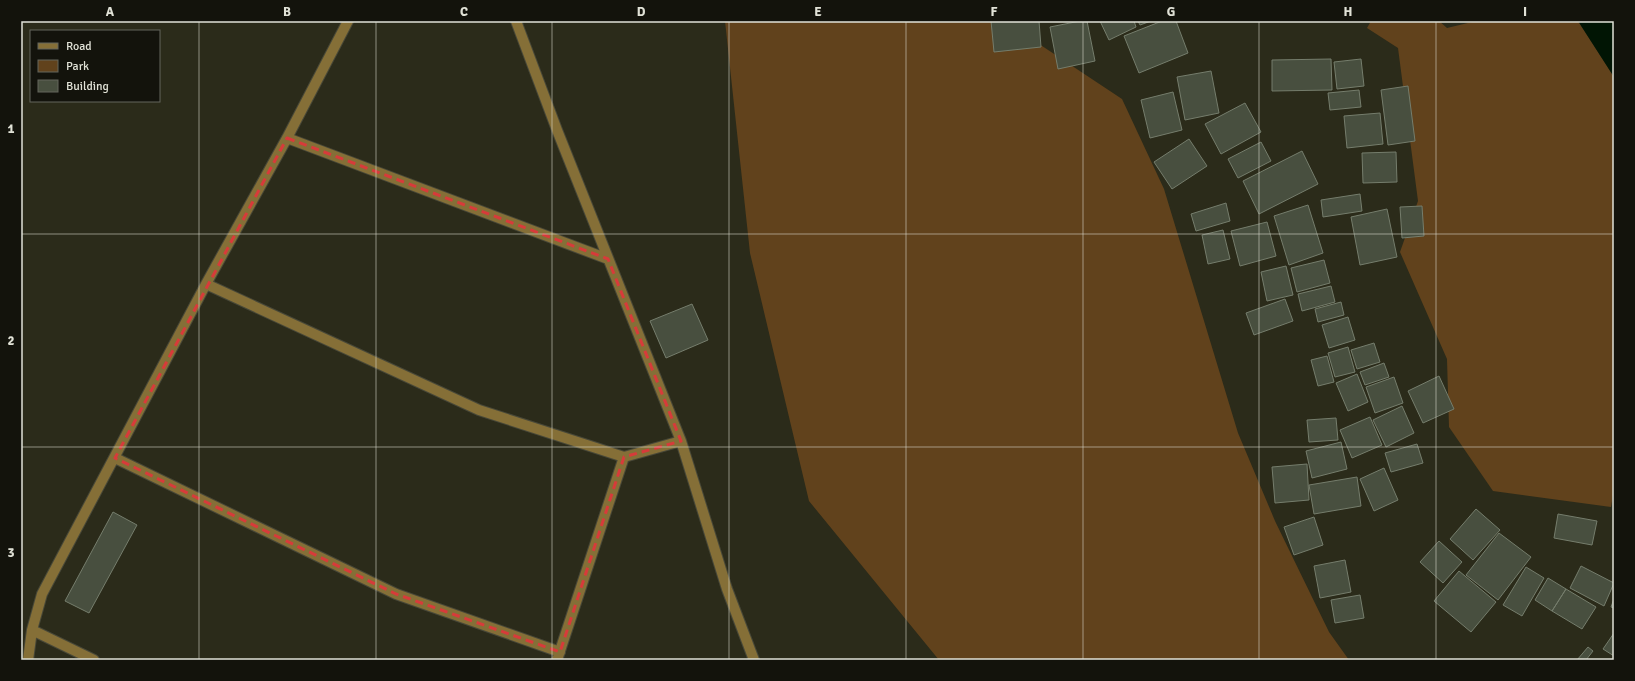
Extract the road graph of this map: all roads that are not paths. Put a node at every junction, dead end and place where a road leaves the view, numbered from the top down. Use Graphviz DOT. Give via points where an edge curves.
graph roads {
  1 [pos="348,21"];
  2 [pos="516,21"];
  3 [pos="287,138"];
  4 [pos="608,260"];
  5 [pos="206,284"];
  6 [pos="681,441"];
  7 [pos="624,457"];
  8 [pos="115,458"];
  9 [pos="32,630"];
  10 [pos="558,656"];
  11 [pos="28,660"];
  12 [pos="94,660"];
  13 [pos="754,660"];
  1 -- 3 [label="street"];
  2 -- 4 [label="street"];
  3 -- 4 [label="street"];
  3 -- 5 [label="street"];
  4 -- 6 [label="street"];
  5 -- 7 [label="street" via="479,410"];
  5 -- 8 [label="street"];
  6 -- 7 [label="street"];
  6 -- 13 [label="street" via="727,589"];
  7 -- 10 [label="street"];
  8 -- 9 [label="street" via="42,594"];
  8 -- 10 [label="street" via="396,594"];
  9 -- 11 [label="street"];
  9 -- 12 [label="street"];
}
